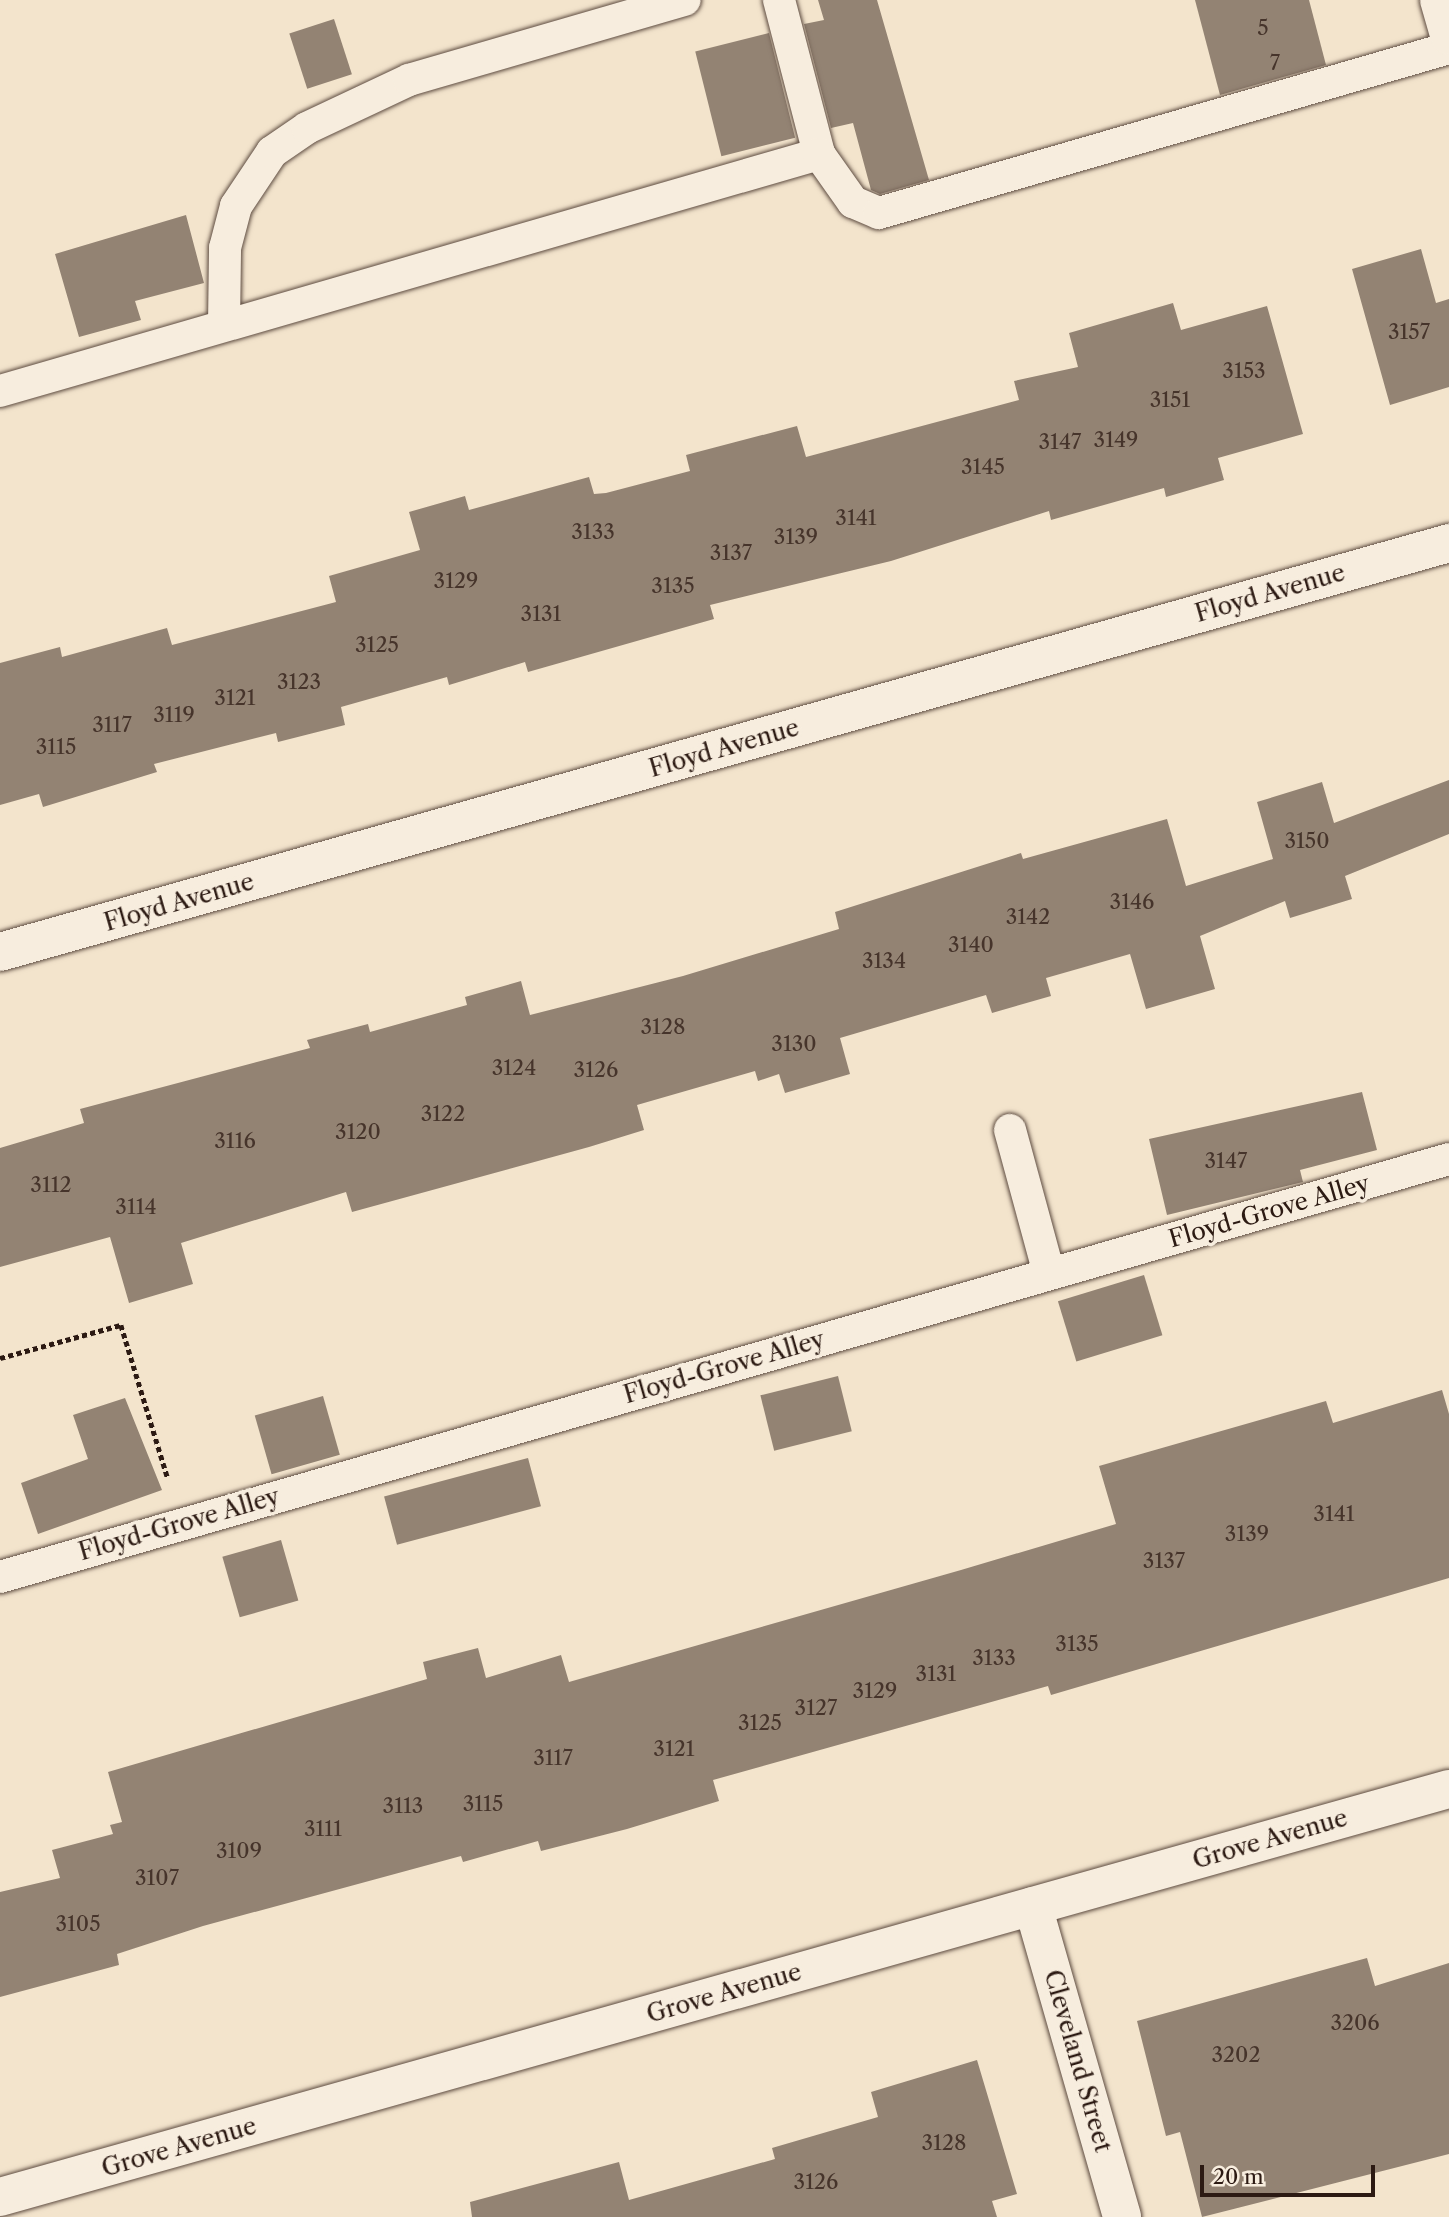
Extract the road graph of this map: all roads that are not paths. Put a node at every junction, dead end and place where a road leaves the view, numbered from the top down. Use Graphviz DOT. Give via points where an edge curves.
graph roads {
  1 [pos="685,0"];
  2 [pos="779,0"];
  3 [pos="1439,0"];
  4 [pos="1449,36"];
  5 [pos="1449,48"];
  6 [pos="819,154"];
  7 [pos="224,324"];
  8 [pos="0,391"];
  9 [pos="1449,542"];
  10 [pos="0,953"];
  11 [pos="1010,1130"];
  12 [pos="1449,1159"];
  13 [pos="1049,1274"];
  14 [pos="0,1577"];
  15 [pos="1449,1788"];
  16 [pos="1033,1906"];
  17 [pos="0,2197"];
  18 [pos="1122,2217"];
  1 -- 7 [label="lane" via="409,80 281,146 236,206 225,248"];
  2 -- 6 [label="lane"];
  3 -- 4 [label="street"];
  5 -- 6 [label="lane" via="879,213 853,202"];
  6 -- 7 [label="lane"];
  7 -- 8 [label="lane"];
  9 -- 10 [label="street, Floyd Avenue"];
  11 -- 13 [label="lane"];
  12 -- 13 [label="lane, Floyd-Grove Alley"];
  13 -- 14 [label="lane, Floyd-Grove Alley"];
  15 -- 16 [label="street, Grove Avenue"];
  16 -- 17 [label="street, Grove Avenue"];
  16 -- 18 [label="street, Cleveland Street"];
}
